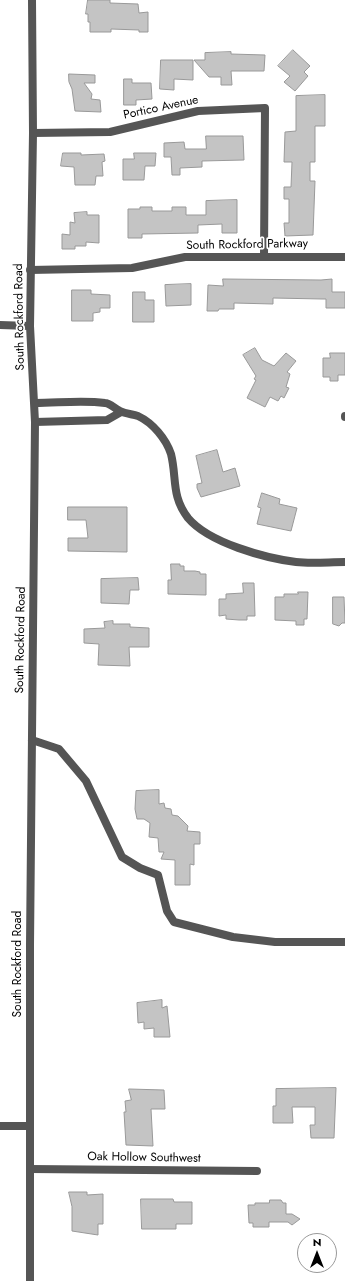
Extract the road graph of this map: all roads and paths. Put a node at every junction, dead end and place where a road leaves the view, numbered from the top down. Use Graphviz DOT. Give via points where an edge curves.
graph roads {
  1 [pos="32,0"];
  2 [pos="33,133"];
  3 [pos="264,256"];
  4 [pos="345,257"];
  5 [pos="30,270"];
  6 [pos="0,325"];
  7 [pos="30,326"];
  8 [pos="35,403"];
  9 [pos="121,412"];
  10 [pos="35,422"];
  11 [pos="345,562"];
  12 [pos="32,740"];
  13 [pos="345,942"];
  14 [pos="0,1126"];
  15 [pos="30,1126"];
  16 [pos="30,1169"];
  17 [pos="257,1171"];
  18 [pos="30,1281"];
  1 -- 2 [label="street, South Rockford Road"];
  2 -- 3 [label="street, Portico Avenue" via="110,132 198,111 265,108"];
  2 -- 5 [label="street, South Rockford Road"];
  3 -- 4 [label="street, South Rockford Parkway"];
  3 -- 5 [label="street, South Rockford Parkway" via="185,257 132,268"];
  5 -- 7 [label="street, South Rockford Road"];
  6 -- 7 [label="street"];
  7 -- 8 [label="street, South Rockford Road"];
  8 -- 9 [label="street" via="106,403"];
  8 -- 10 [label="street, South Rockford Road"];
  9 -- 10 [label="street" via="107,420"];
  9 -- 11 [label="street" via="135,415 148,422 168,445 177,497 188,518 197,527 224,542 268,557 298,562"];
  10 -- 12 [label="street, South Rockford Road"];
  12 -- 13 [label="street" via="59,749 86,781 122,857 158,875 167,911 174,922 233,937 275,942"];
  12 -- 15 [label="street, South Rockford Road"];
  14 -- 15 [label="street"];
  15 -- 16 [label="street, South Rockford Road"];
  16 -- 17 [label="street, Oak Hollow Southwest"];
  16 -- 18 [label="street, South Rockford Road"];
}
